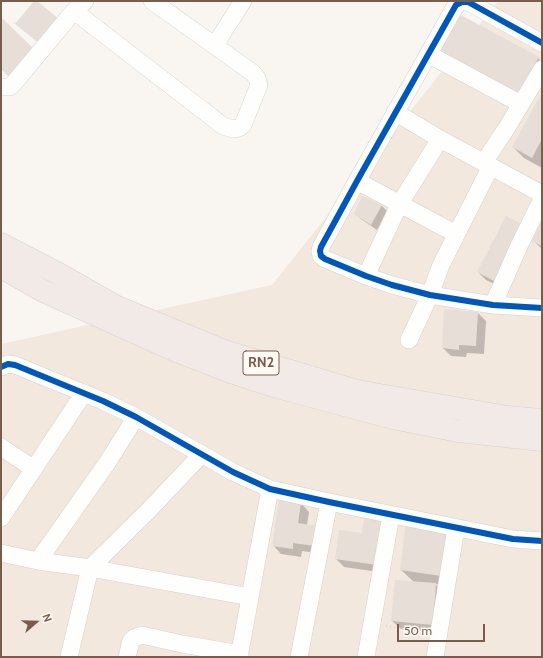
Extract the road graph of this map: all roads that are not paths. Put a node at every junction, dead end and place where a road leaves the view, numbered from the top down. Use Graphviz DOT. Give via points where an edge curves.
graph roads {
  1 [pos="243,1"];
  2 [pos="161,4"];
  3 [pos="80,6"];
  4 [pos="542,43"];
  5 [pos="215,45"];
  6 [pos="428,54"];
  7 [pos="542,69"];
  8 [pos="1,87"];
  9 [pos="521,104"];
  10 [pos="395,112"];
  11 [pos="440,139"];
  12 [pos="487,164"];
  13 [pos="357,181"];
  14 [pos="542,194"];
  15 [pos="542,199"];
  16 [pos="400,205"];
  17 [pos="456,234"];
  18 [pos="1,244"];
  19 [pos="1,267"];
  20 [pos="366,276"];
  21 [pos="430,295"];
  22 [pos="494,305"];
  23 [pos="542,308"];
  24 [pos="409,340"];
  25 [pos="1,367"];
  26 [pos="84,393"];
  27 [pos="136,417"];
  28 [pos="542,420"];
  29 [pos="542,440"];
  30 [pos="1,447"];
  31 [pos="202,454"];
  32 [pos="34,469"];
  33 [pos="270,488"];
  34 [pos="329,502"];
  35 [pos="391,515"];
  36 [pos="1,518"];
  37 [pos="456,528"];
  38 [pos="542,541"];
  39 [pos="1,553"];
  40 [pos="38,561"];
  41 [pos="90,568"];
  42 [pos="250,597"];
  43 [pos="180,651"];
  44 [pos="239,656"];
  45 [pos="69,657"];
  46 [pos="127,657"];
  47 [pos="299,657"];
  48 [pos="366,657"];
  49 [pos="434,657"];
  1 -- 5 [label="street"];
  2 -- 5 [label="street"];
  3 -- 5 [label="street" via="223,126 239,128 243,125 259,85 257,78"];
  3 -- 8 [label="street" via="14,83 10,87"];
  4 -- 6 [label="street" via="468,2 462,2 453,8"];
  6 -- 9 [label="street"];
  6 -- 10 [label="street"];
  7 -- 9 [label="street"];
  9 -- 12 [label="street"];
  10 -- 11 [label="street"];
  10 -- 13 [label="street"];
  11 -- 12 [label="street"];
  11 -- 16 [label="street"];
  12 -- 14 [label="street"];
  12 -- 17 [label="street"];
  13 -- 16 [label="street"];
  13 -- 20 [label="street" via="320,251 325,259"];
  15 -- 22 [label="street"];
  16 -- 17 [label="street"];
  16 -- 20 [label="street"];
  17 -- 21 [label="street"];
  18 -- 28 [label="highway, RN2" via="117,307 224,351 357,391 507,418"];
  19 -- 29 [label="highway, RN2" via="43,291 174,350 277,387 393,418 450,430"];
  20 -- 21 [label="street"];
  21 -- 22 [label="street"];
  21 -- 24 [label="street"];
  22 -- 23 [label="street"];
  25 -- 26 [label="street" via="15,365"];
  26 -- 27 [label="street"];
  26 -- 32 [label="street"];
  27 -- 31 [label="street"];
  27 -- 40 [label="street"];
  30 -- 32 [label="street"];
  31 -- 33 [label="street" via="233,472"];
  31 -- 41 [label="street" via="148,512"];
  32 -- 36 [label="street"];
  33 -- 34 [label="street"];
  33 -- 42 [label="street"];
  34 -- 35 [label="street"];
  34 -- 47 [label="street"];
  35 -- 37 [label="street"];
  35 -- 48 [label="street"];
  37 -- 38 [label="street" via="513,539"];
  37 -- 49 [label="street"];
  39 -- 40 [label="street"];
  40 -- 41 [label="street"];
  41 -- 42 [label="street"];
  41 -- 45 [label="street"];
  42 -- 44 [label="street"];
  43 -- 44 [label="street"];
  43 -- 46 [label="street" via="142,635 131,641"];
}
